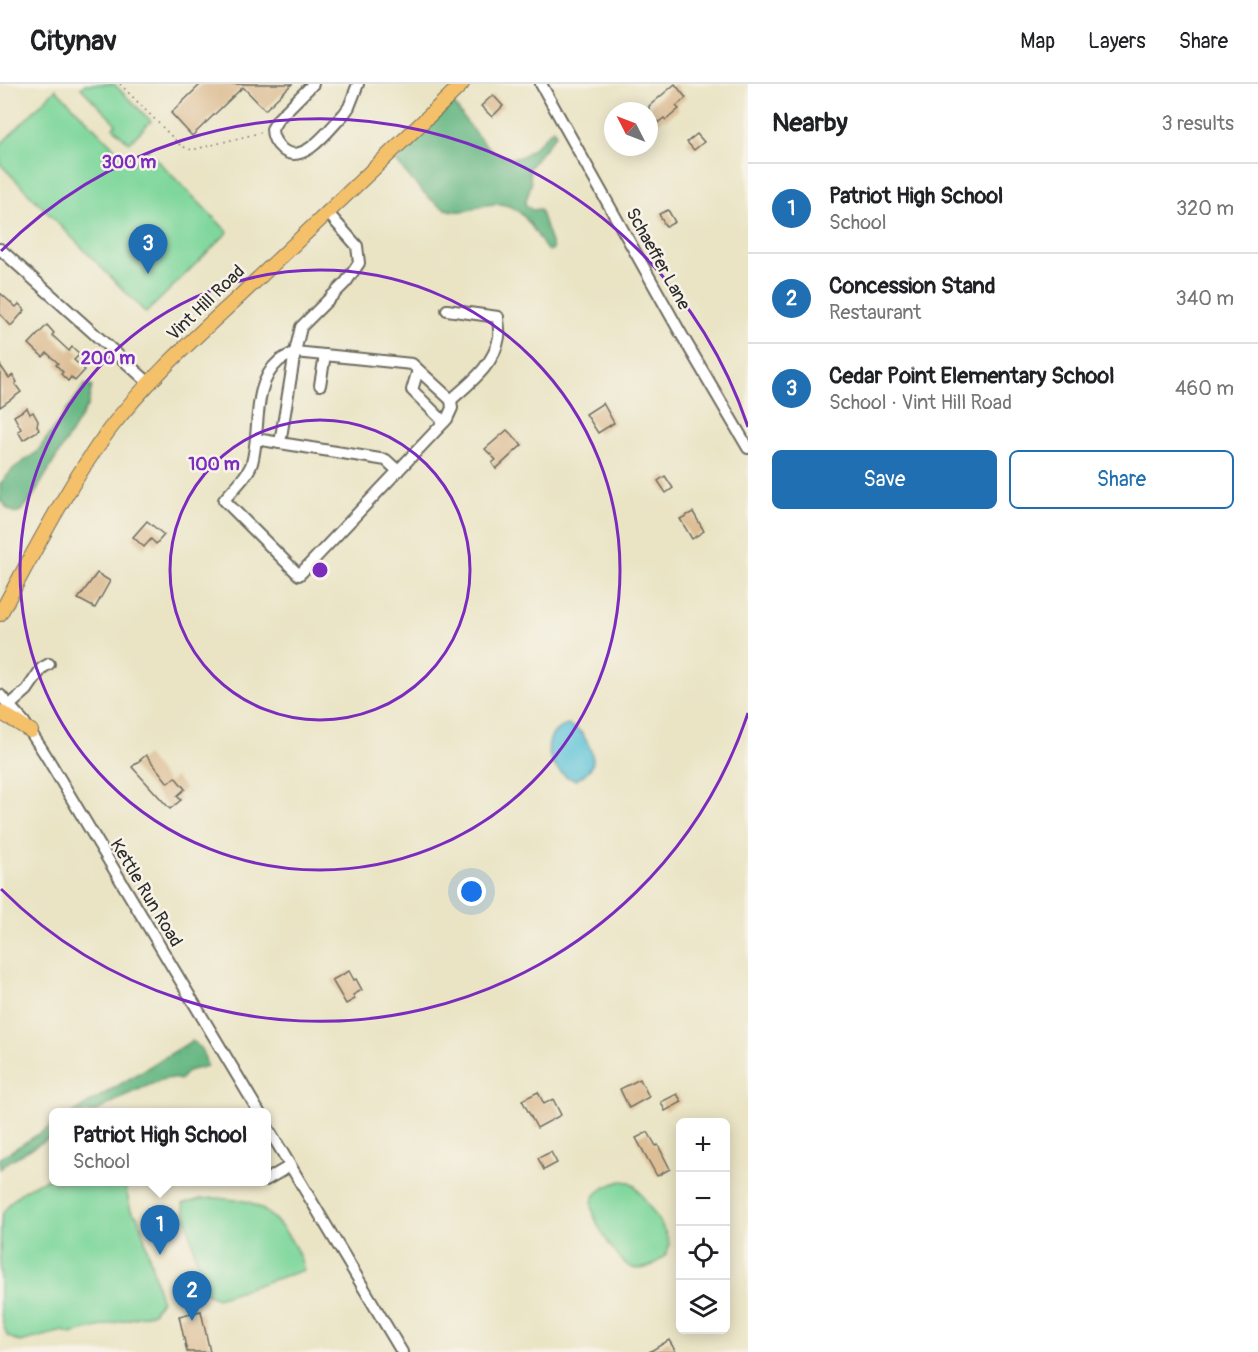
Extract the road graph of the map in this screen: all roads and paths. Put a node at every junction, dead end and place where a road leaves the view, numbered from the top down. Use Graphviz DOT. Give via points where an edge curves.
graph roads {
  1 [pos="120,84"];
  2 [pos="313,84"];
  3 [pos="358,84"];
  4 [pos="462,84"];
  5 [pos="541,84"];
  6 [pos="272,129"];
  7 [pos="327,212"];
  8 [pos="0,249"];
  9 [pos="447,310"];
  10 [pos="295,352"];
  11 [pos="325,355"];
  12 [pos="418,370"];
  13 [pos="149,383"];
  14 [pos="320,385"];
  15 [pos="451,400"];
  16 [pos="444,422"];
  17 [pos="256,439"];
  18 [pos="280,443"];
  19 [pos="748,448"];
  20 [pos="398,471"];
  21 [pos="0,614"];
  22 [pos="49,664"];
  23 [pos="0,695"];
  24 [pos="5,708"];
  25 [pos="30,731"];
  26 [pos="256,1108"];
  27 [pos="271,1132"];
  28 [pos="290,1166"];
  29 [pos="271,1178"];
  30 [pos="402,1352"];
  1 -- 6 [label="path" via="186,149"];
  2 -- 6 [label="street"];
  3 -- 6 [label="street" via="344,114 306,151 287,152 276,143"];
  4 -- 7 [label="main road, Vint Hill Road"];
  5 -- 19 [label="street, Schaeffer Lane"];
  7 -- 10 [label="street" via="357,246 358,263 346,282 301,327"];
  7 -- 13 [label="main road, Vint Hill Road"];
  8 -- 13 [label="street"];
  9 -- 15 [label="street" via="498,317 500,336 492,358"];
  10 -- 11 [label="street"];
  10 -- 17 [label="street" via="279,361 268,374 261,392"];
  10 -- 18 [label="street"];
  11 -- 12 [label="street" via="412,364"];
  11 -- 14 [label="street"];
  12 -- 15 [label="street"];
  12 -- 16 [label="street" via="412,390"];
  13 -- 21 [label="main road, Vint Hill Road" via="89,460"];
  15 -- 16 [label="street" via="452,408"];
  16 -- 20 [label="street"];
  17 -- 18 [label="street"];
  17 -- 20 [label="street" via="251,465 224,500 299,575"];
  18 -- 20 [label="street" via="386,460"];
  22 -- 24 [label="street"];
  23 -- 24 [label="street"];
  24 -- 25 [label="main road"];
  25 -- 26 [label="street, Kettle Run Road"];
  27 -- 28 [label="street"];
  28 -- 29 [label="street"];
  28 -- 30 [label="street"];
}
